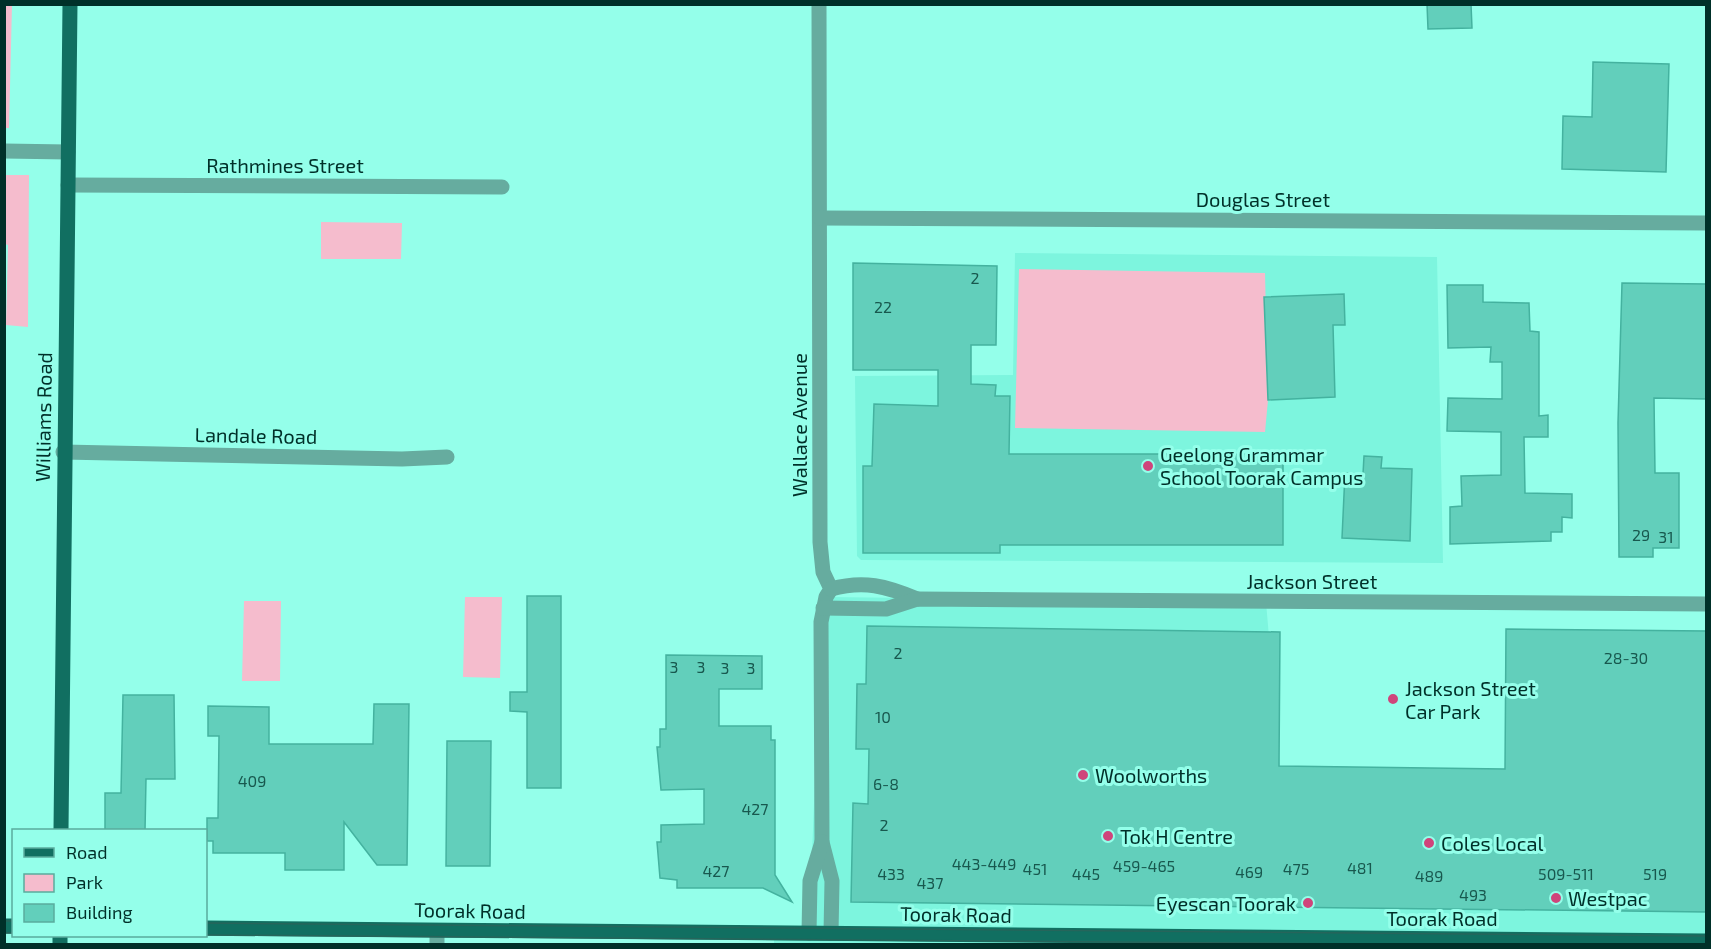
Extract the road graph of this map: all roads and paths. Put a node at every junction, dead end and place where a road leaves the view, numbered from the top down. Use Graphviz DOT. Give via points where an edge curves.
graph roads {
  1 [pos="70,4"];
  2 [pos="819,4"];
  3 [pos="4,151"];
  4 [pos="68,152"];
  5 [pos="68,185"];
  6 [pos="502,187"];
  7 [pos="820,218"];
  8 [pos="1707,223"];
  9 [pos="63,452"];
  10 [pos="447,458"];
  11 [pos="831,589"];
  12 [pos="917,599"];
  13 [pos="1707,604"];
  14 [pos="823,608"];
  15 [pos="61,829"];
  16 [pos="822,842"];
  17 [pos="207,928"];
  18 [pos="809,933"];
  19 [pos="831,933"];
  20 [pos="437,938"];
  21 [pos="774,939"];
  22 [pos="1707,941"];
  23 [pos="1390,942"];
  24 [pos="1650,943"];
  1 -- 4 [label="main road, Williams Road"];
  2 -- 7 [label="street, Wallace Avenue"];
  3 -- 4 [label="street"];
  4 -- 5 [label="main road, Williams Road"];
  5 -- 6 [label="street, Rathmines Street"];
  5 -- 9 [label="main road, Williams Road"];
  7 -- 8 [label="street, Douglas Street"];
  7 -- 11 [label="street, Wallace Avenue" via="819,542 823,572"];
  9 -- 10 [label="street, Landale Road"];
  9 -- 15 [label="main road, Williams Road"];
  11 -- 12 [label="street, Jackson Street" via="849,584 886,586"];
  11 -- 14 [label="street"];
  12 -- 13 [label="street, Jackson Street"];
  12 -- 14 [label="street, Jackson Street" via="886,609"];
  14 -- 16 [label="street"];
  16 -- 18 [label="street" via="810,881"];
  16 -- 19 [label="street" via="832,881"];
  17 -- 20 [label="main road, Toorak Road"];
  18 -- 19 [label="main road, Toorak Road"];
  18 -- 21 [label="main road, Toorak Road"];
  19 -- 23 [label="main road, Toorak Road"];
  20 -- 21 [label="main road, Toorak Road"];
  22 -- 24 [label="main road, Toorak Road"];
  23 -- 24 [label="main road, Toorak Road"];
}
